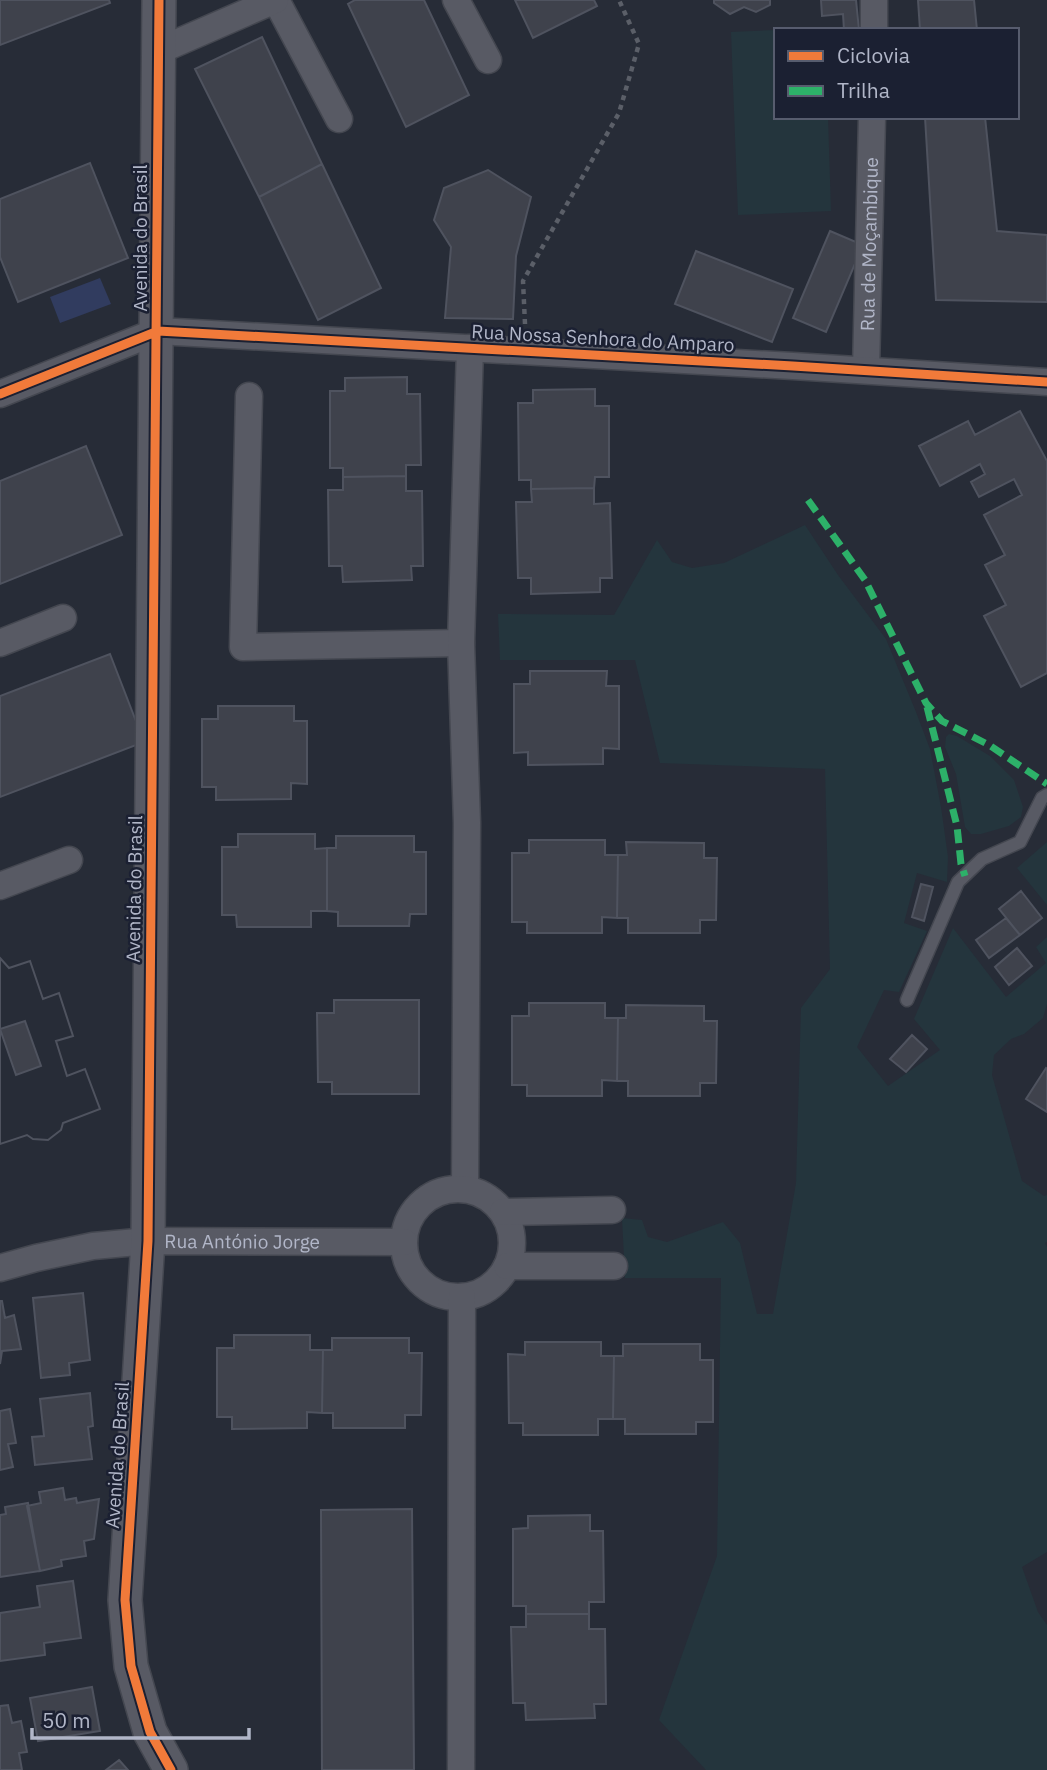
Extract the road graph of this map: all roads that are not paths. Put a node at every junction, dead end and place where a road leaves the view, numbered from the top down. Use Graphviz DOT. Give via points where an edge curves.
graph roads {
  1 [pos="159,0"];
  2 [pos="276,0"];
  3 [pos="456,0"];
  4 [pos="874,0"];
  5 [pos="874,28"];
  6 [pos="158,51"];
  7 [pos="488,60"];
  8 [pos="338,119"];
  9 [pos="872,119"];
  10 [pos="158,331"];
  11 [pos="470,348"];
  12 [pos="866,370"];
  13 [pos="1047,382"];
  14 [pos="0,394"];
  15 [pos="249,396"];
  16 [pos="63,618"];
  17 [pos="0,643"];
  18 [pos="461,643"];
  19 [pos="1047,795"];
  20 [pos="69,860"];
  21 [pos="0,886"];
  22 [pos="907,1000"];
  23 [pos="465,1189"];
  24 [pos="612,1210"];
  25 [pos="503,1212"];
  26 [pos="148,1241"];
  27 [pos="404,1242"];
  28 [pos="507,1266"];
  29 [pos="614,1266"];
  30 [pos="0,1268"];
  31 [pos="462,1297"];
  32 [pos="171,1770"];
  33 [pos="461,1770"];
  1 -- 6 [label="street, Avenida do Brasil"];
  2 -- 6 [label="street"];
  2 -- 8 [label="street"];
  3 -- 7 [label="street"];
  4 -- 5 [label="street"];
  6 -- 10 [label="street, Avenida do Brasil"];
  9 -- 12 [label="street, Rua de Moçambique"];
  10 -- 11 [label="street, Rua Nossa Senhora do Amparo"];
  10 -- 14 [label="street"];
  10 -- 26 [label="street, Avenida do Brasil"];
  11 -- 12 [label="street, Rua Nossa Senhora do Amparo"];
  11 -- 18 [label="street"];
  12 -- 13 [label="street, Rua Nossa Senhora do Amparo"];
  15 -- 18 [label="street" via="243,647"];
  16 -- 17 [label="street"];
  18 -- 23 [label="street" via="467,823"];
  19 -- 22 [label="lane" via="1020,842 982,859 958,882"];
  20 -- 21 [label="street"];
  23 -- 25 [label="street" via="486,1196"];
  23 -- 27 [label="street" via="443,1191 423,1202 409,1220"];
  24 -- 25 [label="street"];
  25 -- 28 [label="street" via="512,1233"];
  26 -- 27 [label="street, Rua António Jorge"];
  26 -- 30 [label="street, Rua António Jorge" via="93,1245"];
  26 -- 32 [label="street, Avenida do Brasil" via="125,1600 131,1666 150,1732"];
  27 -- 31 [label="street" via="408,1264 421,1282 440,1294"];
  28 -- 29 [label="street"];
  28 -- 31 [label="street" via="493,1284"];
  31 -- 33 [label="street"];
}
